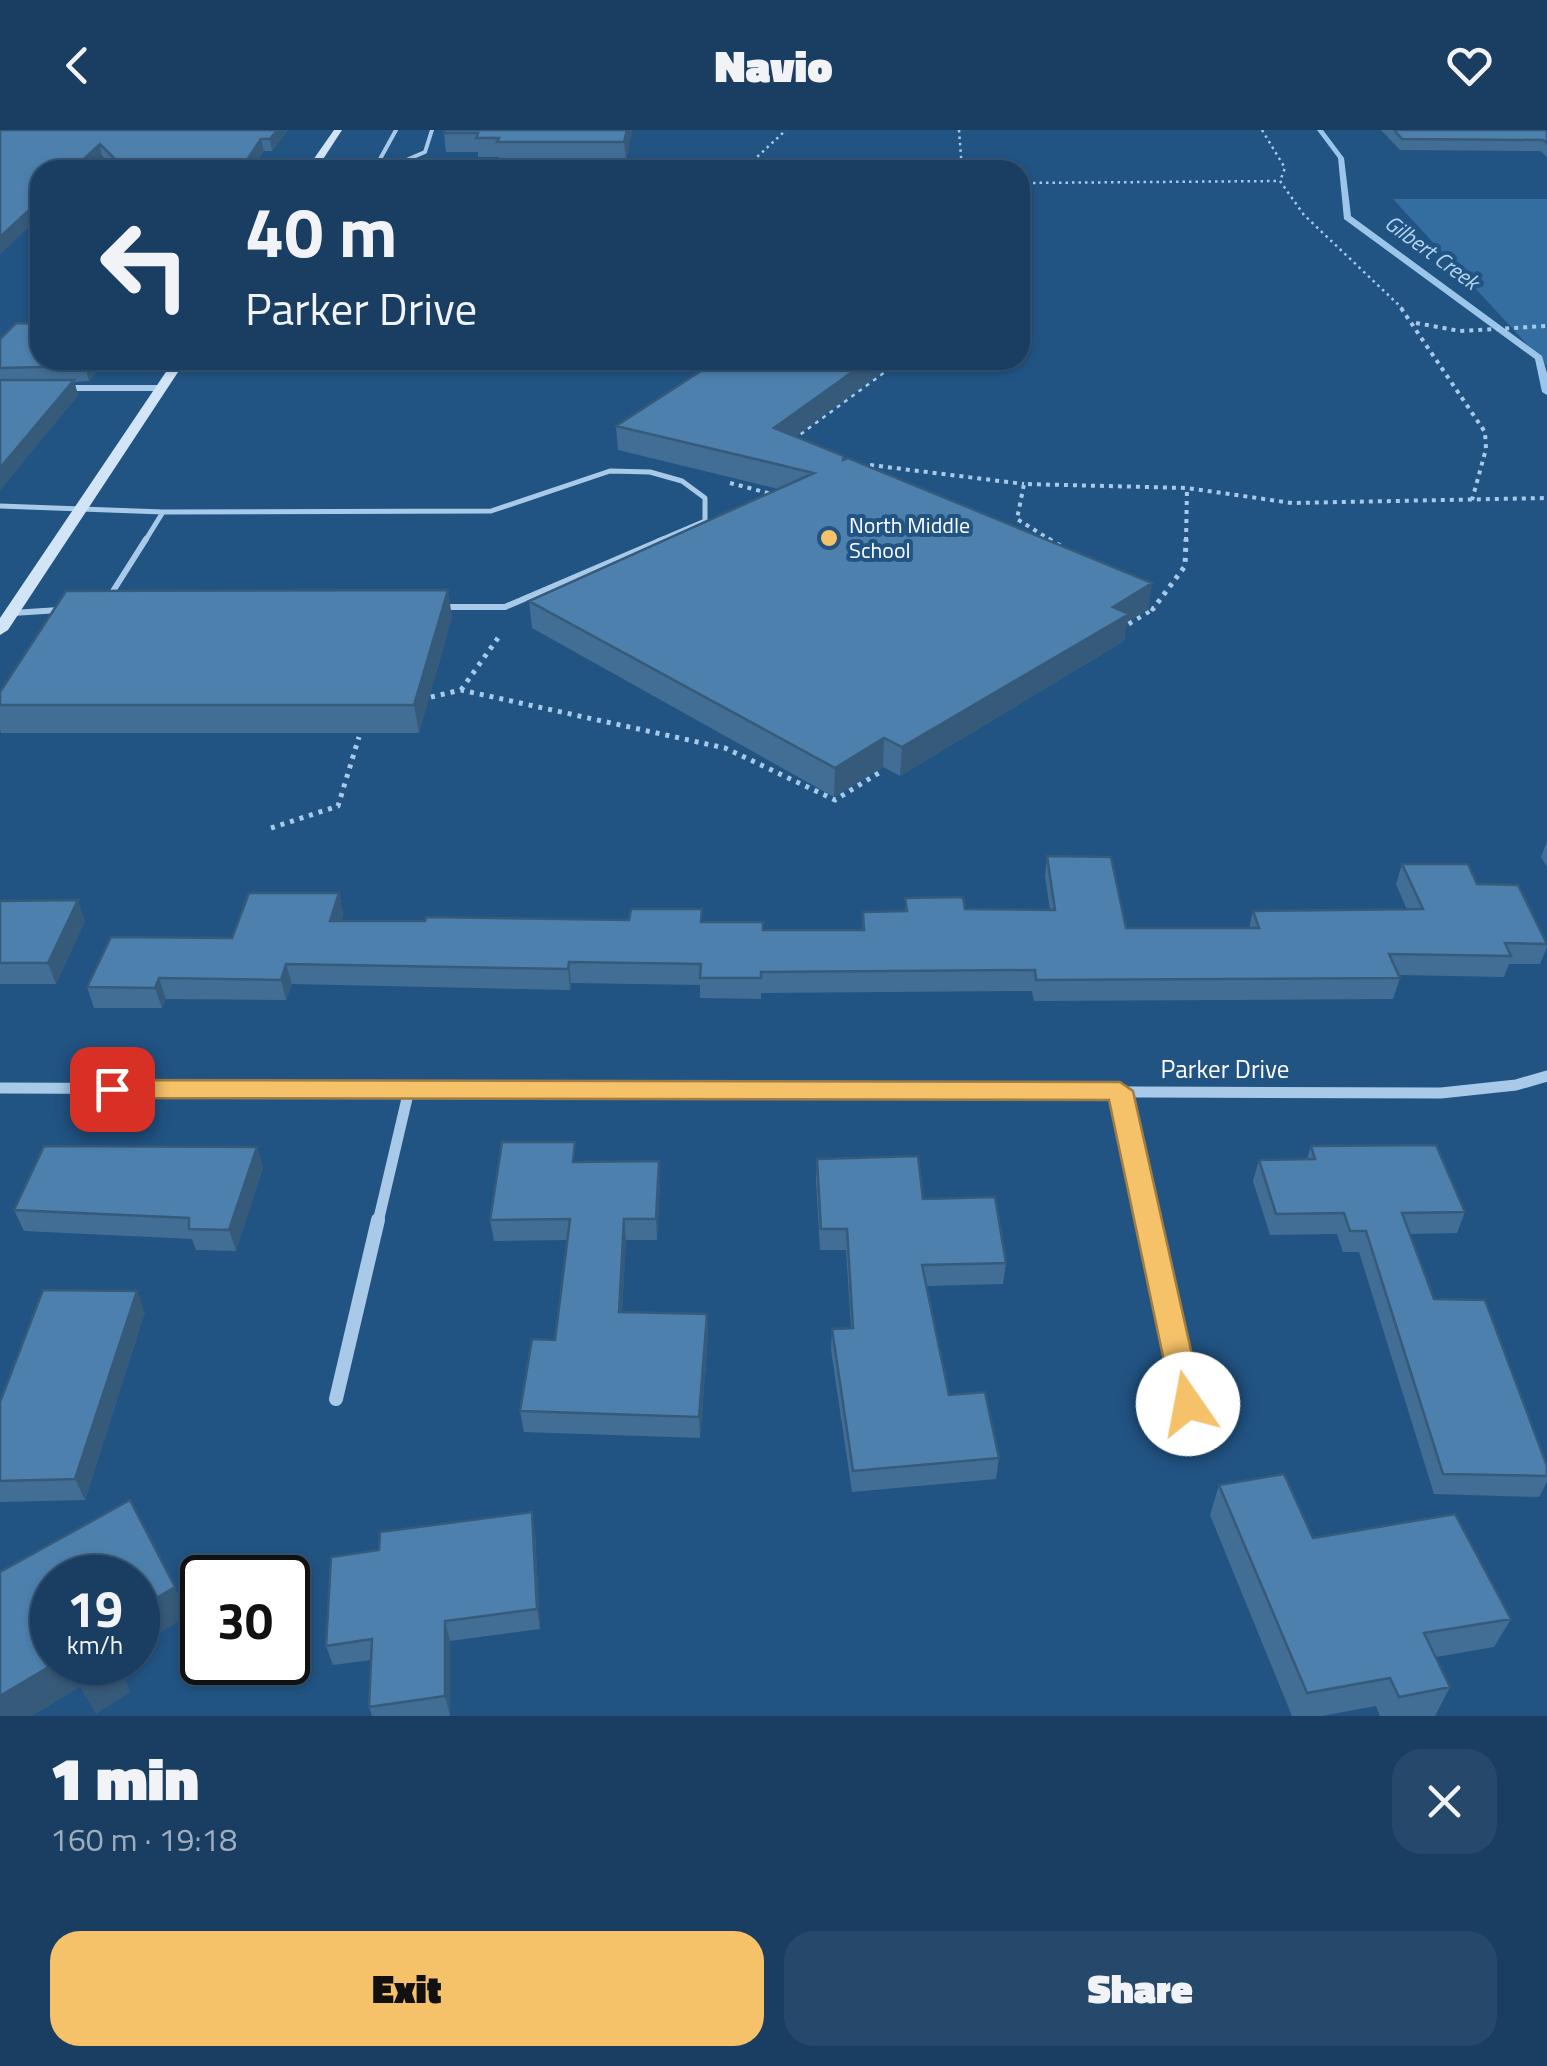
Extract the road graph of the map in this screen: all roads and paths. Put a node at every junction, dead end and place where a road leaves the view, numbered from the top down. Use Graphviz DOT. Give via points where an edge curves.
graph roads {
  1 [pos="338,130"];
  2 [pos="396,130"];
  3 [pos="432,130"];
  4 [pos="786,130"];
  5 [pos="959,130"];
  6 [pos="1262,130"];
  7 [pos="318,160"];
  8 [pos="380,160"];
  9 [pos="406,160"];
  10 [pos="754,160"];
  11 [pos="961,160"];
  12 [pos="1280,181"];
  13 [pos="1030,183"];
  14 [pos="1415,322"];
  15 [pos="1547,326"];
  16 [pos="173,370"];
  17 [pos="886,370"];
  18 [pos="59,388"];
  19 [pos="161,388"];
  20 [pos="778,450"];
  21 [pos="748,472"];
  22 [pos="854,472"];
  23 [pos="682,482"];
  24 [pos="732,484"];
  25 [pos="1024,484"];
  26 [pos="1187,488"];
  27 [pos="1547,498"];
  28 [pos="788,499"];
  29 [pos="1472,500"];
  30 [pos="0,506"];
  31 [pos="83,506"];
  32 [pos="163,512"];
  33 [pos="1063,548"];
  34 [pos="1139,598"];
  35 [pos="122,607"];
  36 [pos="428,607"];
  37 [pos="1153,609"];
  38 [pos="66,610"];
  39 [pos="11,613"];
  40 [pos="0,630"];
  41 [pos="1113,632"];
  42 [pos="431,696"];
  43 [pos="359,736"];
  44 [pos="882,771"];
  45 [pos="270,828"];
  46 [pos="1547,1076"];
  47 [pos="0,1088"];
  48 [pos="409,1090"];
  49 [pos="1120,1091"];
  50 [pos="336,1399"];
  51 [pos="1188,1404"];
  1 -- 7 [label="main road"];
  2 -- 8 [label="lane"];
  3 -- 9 [label="lane" via="425,152"];
  4 -- 10 [label="path"];
  5 -- 11 [label="path"];
  6 -- 12 [label="path" via="1285,168"];
  12 -- 13 [label="path"];
  12 -- 14 [label="path" via="1304,216"];
  14 -- 15 [label="path" via="1487,330"];
  14 -- 29 [label="path" via="1486,432"];
  16 -- 19 [label="main road"];
  17 -- 20 [label="path"];
  18 -- 19 [label="street"];
  19 -- 31 [label="main road"];
  21 -- 24 [label="path"];
  22 -- 25 [label="path" via="870,466"];
  23 -- 24 [label="path"];
  23 -- 32 [label="lane" via="650,472 610,471 491,510"];
  23 -- 36 [label="lane" via="706,498 705,521 505,607"];
  24 -- 28 [label="path"];
  25 -- 26 [label="path"];
  25 -- 33 [label="path" via="1017,519"];
  26 -- 29 [label="path" via="1292,503"];
  26 -- 37 [label="path" via="1185,566"];
  27 -- 29 [label="path"];
  30 -- 31 [label="lane"];
  31 -- 32 [label="lane"];
  31 -- 39 [label="main road"];
  32 -- 35 [label="lane" via="103,607"];
  34 -- 37 [label="path"];
  37 -- 41 [label="path"];
  38 -- 39 [label="lane"];
  39 -- 40 [label="main road"];
  42 -- 44 [label="path" via="461,690 725,748 835,800"];
  43 -- 45 [label="path" via="338,806"];
  46 -- 49 [label="street, Parker Drive" via="1441,1093"];
  47 -- 48 [label="street, Parker Drive"];
  48 -- 49 [label="street, Parker Drive"];
  48 -- 50 [label="street"];
  49 -- 51 [label="street"];
}
